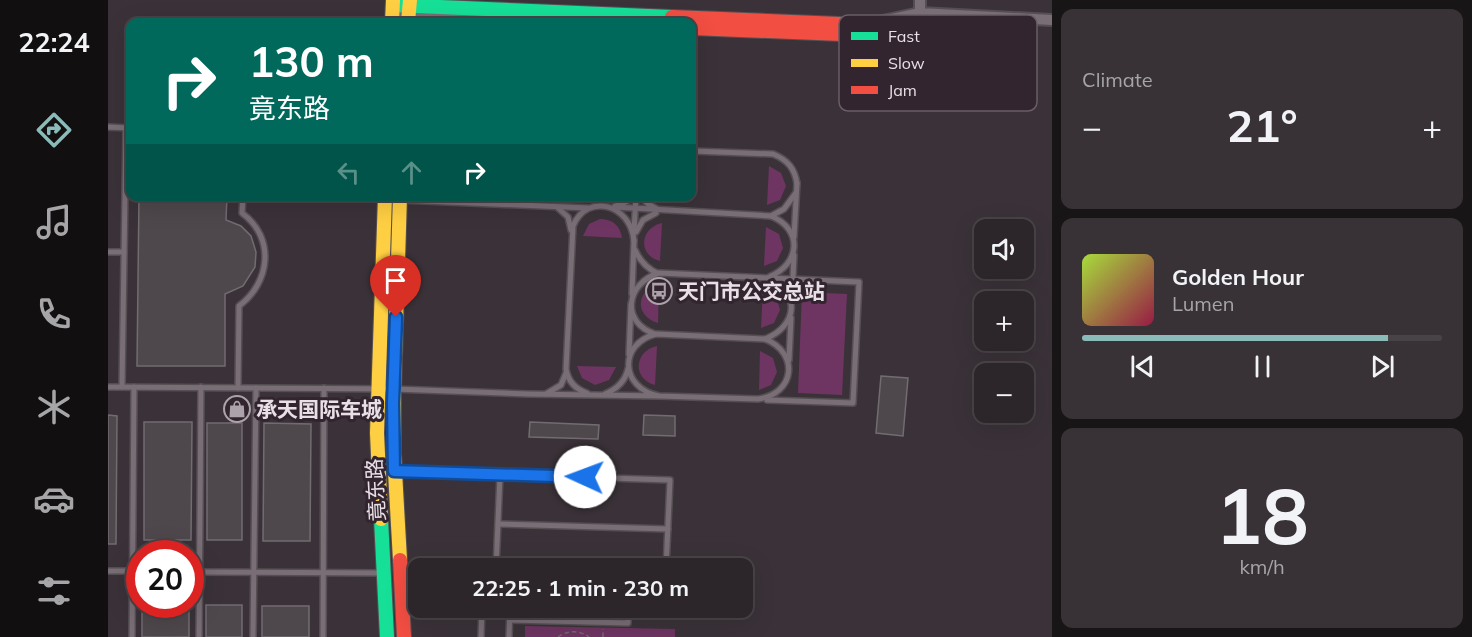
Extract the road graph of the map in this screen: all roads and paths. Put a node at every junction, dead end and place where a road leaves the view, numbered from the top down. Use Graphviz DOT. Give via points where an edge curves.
graph roads {
  1 [pos="920,0"];
  2 [pos="392,11"];
  3 [pos="409,11"];
  4 [pos="920,13"];
  5 [pos="911,15"];
  6 [pos="958,15"];
  7 [pos="507,18"];
  8 [pos="636,18"];
  9 [pos="1037,19"];
  10 [pos="696,20"];
  11 [pos="1052,20"];
  12 [pos="839,24"];
  13 [pos="696,28"];
  14 [pos="839,34"];
  15 [pos="108,127"];
  16 [pos="126,128"];
  17 [pos="696,151"];
  18 [pos="797,183"];
  19 [pos="126,190"];
  20 [pos="243,201"];
  21 [pos="385,201"];
  22 [pos="400,201"];
  23 [pos="452,201"];
  24 [pos="628,201"];
  25 [pos="636,201"];
  26 [pos="645,201"];
  27 [pos="557,207"];
  28 [pos="607,207"];
  29 [pos="589,208"];
  30 [pos="635,209"];
  31 [pos="662,211"];
  32 [pos="771,216"];
  33 [pos="572,231"];
  34 [pos="634,241"];
  35 [pos="794,244"];
  36 [pos="108,252"];
  37 [pos="124,252"];
  38 [pos="659,273"];
  39 [pos="768,278"];
  40 [pos="793,279"];
  41 [pos="631,302"];
  42 [pos="791,307"];
  43 [pos="656,334"];
  44 [pos="765,339"];
  45 [pos="629,361"];
  46 [pos="789,368"];
  47 [pos="566,369"];
  48 [pos="108,387"];
  49 [pos="122,387"];
  50 [pos="134,387"];
  51 [pos="201,387"];
  52 [pos="238,388"];
  53 [pos="255,388"];
  54 [pos="324,388"];
  55 [pos="378,389"];
  56 [pos="394,389"];
  57 [pos="544,394"];
  58 [pos="593,395"];
  59 [pos="659,396"];
  60 [pos="758,399"];
  61 [pos="394,471"];
  62 [pos="500,474"];
  63 [pos="498,524"];
  64 [pos="668,529"];
  65 [pos="132,540"];
  66 [pos="200,540"];
  67 [pos="496,558"];
  68 [pos="667,558"];
  69 [pos="108,571"];
  70 [pos="126,571"];
  71 [pos="204,572"];
  72 [pos="254,572"];
  73 [pos="323,573"];
  74 [pos="383,573"];
  75 [pos="400,573"];
  76 [pos="408,573"];
  77 [pos="132,618"];
  78 [pos="199,618"];
  79 [pos="482,618"];
  80 [pos="628,618"];
  81 [pos="510,621"];
  82 [pos="132,637"];
  83 [pos="199,637"];
  84 [pos="253,637"];
  85 [pos="323,637"];
  86 [pos="387,637"];
  87 [pos="404,637"];
  88 [pos="481,637"];
  89 [pos="509,637"];
  90 [pos="558,637"];
  91 [pos="589,637"];
  1 -- 4 [label="street"];
  2 -- 3 [label="main road"];
  3 -- 7 [label="street"];
  3 -- 8 [label="main road"];
  4 -- 5 [label="street"];
  4 -- 6 [label="street"];
  9 -- 11 [label="street"];
  10 -- 12 [label="main road"];
  13 -- 14 [label="main road"];
  15 -- 16 [label="lane"];
  17 -- 18 [label="lane" via="773,154 790,165"];
  18 -- 32 [label="lane" via="791,202"];
  18 -- 35 [label="lane"];
  19 -- 37 [label="lane"];
  20 -- 52 [label="lane" via="242,213 259,231 266,261 255,291 239,306"];
  21 -- 55 [label="main road, 竟东路"];
  22 -- 56 [label="main road, 竟东路"];
  23 -- 27 [label="lane"];
  24 -- 28 [label="lane"];
  25 -- 30 [label="lane"];
  26 -- 31 [label="lane"];
  27 -- 29 [label="lane"];
  27 -- 33 [label="lane" via="567,217"];
  28 -- 29 [label="lane"];
  28 -- 30 [label="lane"];
  28 -- 34 [label="lane" via="627,219"];
  29 -- 33 [label="lane" via="577,217"];
  30 -- 31 [label="lane"];
  30 -- 34 [label="lane"];
  31 -- 32 [label="lane"];
  31 -- 34 [label="lane" via="643,220"];
  32 -- 35 [label="lane" via="788,226"];
  33 -- 47 [label="lane"];
  34 -- 38 [label="lane" via="638,258"];
  34 -- 41 [label="lane"];
  35 -- 39 [label="lane" via="789,263"];
  35 -- 40 [label="lane"];
  36 -- 37 [label="lane"];
  37 -- 49 [label="lane"];
  38 -- 39 [label="lane"];
  38 -- 41 [label="lane" via="640,282"];
  39 -- 40 [label="lane"];
  39 -- 42 [label="lane" via="785,288"];
  40 -- 42 [label="lane"];
  40 -- 60 [label="lane" via="859,282 853,403"];
  41 -- 43 [label="lane" via="642,328"];
  41 -- 45 [label="lane"];
  42 -- 44 [label="lane" via="786,325"];
  42 -- 46 [label="lane"];
  43 -- 44 [label="lane"];
  43 -- 45 [label="lane" via="638,343"];
  44 -- 46 [label="lane" via="782,349"];
  45 -- 58 [label="lane" via="621,384 603,395"];
  45 -- 59 [label="lane" via="633,381 649,394"];
  46 -- 60 [label="lane" via="788,377 776,393"];
  47 -- 57 [label="lane" via="561,385"];
  47 -- 58 [label="lane" via="574,386"];
  48 -- 49 [label="lane"];
  49 -- 50 [label="lane"];
  50 -- 51 [label="lane"];
  50 -- 65 [label="lane"];
  51 -- 52 [label="lane"];
  51 -- 66 [label="lane"];
  52 -- 53 [label="lane"];
  53 -- 54 [label="lane"];
  53 -- 72 [label="lane"];
  54 -- 55 [label="lane"];
  54 -- 73 [label="lane"];
  55 -- 56 [label="lane"];
  55 -- 74 [label="main road, 竟东路"];
  56 -- 57 [label="lane"];
  56 -- 61 [label="main road, 竟东路"];
  57 -- 58 [label="lane"];
  58 -- 59 [label="lane"];
  59 -- 60 [label="lane"];
  61 -- 62 [label="lane"];
  61 -- 75 [label="main road, 竟东路"];
  62 -- 63 [label="lane"];
  62 -- 64 [label="lane" via="670,480"];
  63 -- 64 [label="lane"];
  63 -- 67 [label="lane"];
  64 -- 68 [label="lane"];
  69 -- 70 [label="lane"];
  71 -- 72 [label="lane"];
  72 -- 73 [label="lane"];
  72 -- 84 [label="lane"];
  73 -- 74 [label="lane"];
  73 -- 85 [label="lane"];
  74 -- 86 [label="main road, 竟东路"];
  75 -- 76 [label="lane"];
  75 -- 87 [label="main road, 竟东路"];
  77 -- 82 [label="lane"];
  78 -- 83 [label="lane"];
  79 -- 88 [label="lane"];
  80 -- 81 [label="lane" via="628,623"];
  81 -- 89 [label="lane"];
  90 -- 91 [label="path" via="569,632"];
}
